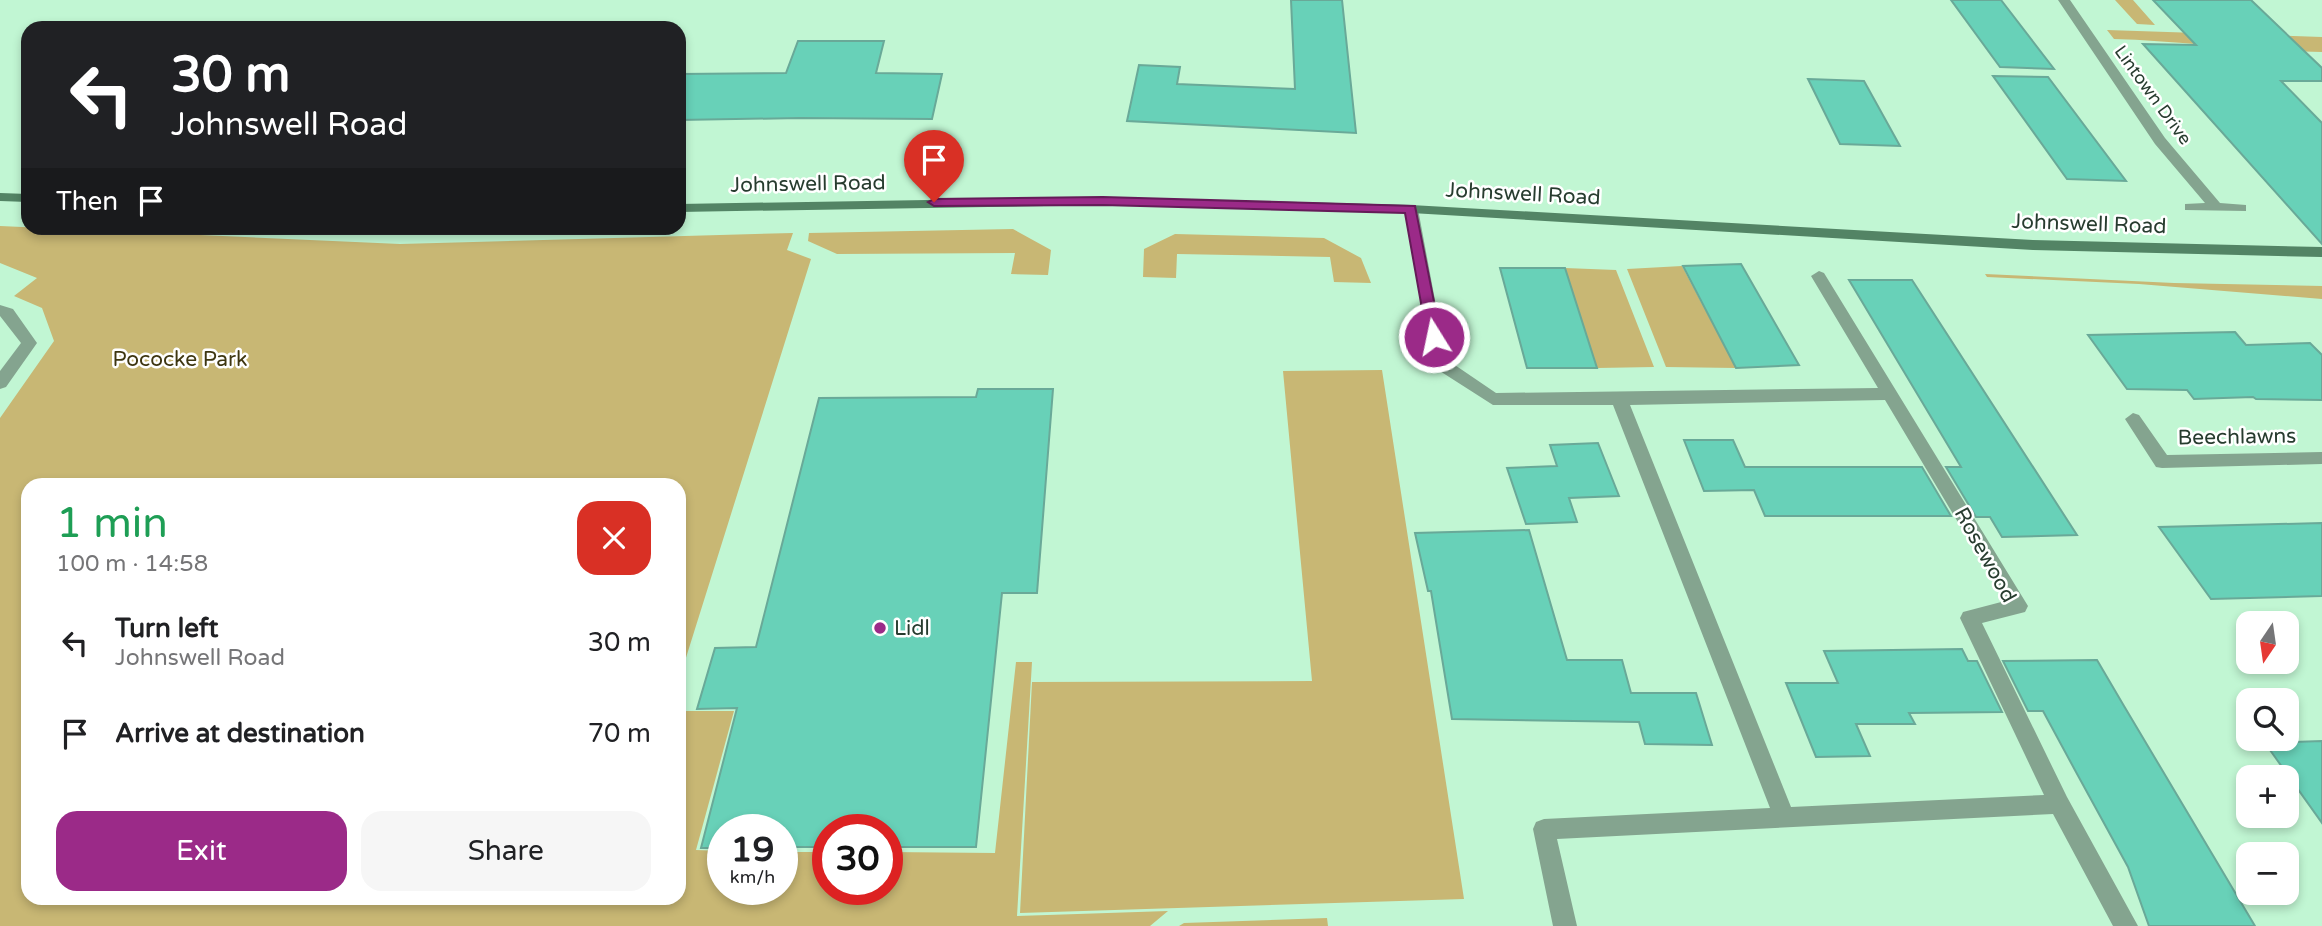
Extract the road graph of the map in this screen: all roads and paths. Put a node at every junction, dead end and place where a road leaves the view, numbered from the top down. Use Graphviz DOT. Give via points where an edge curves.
graph roads {
  1 [pos="2064,0"];
  2 [pos="0,197"];
  3 [pos="21,198"];
  4 [pos="2190,207"];
  5 [pos="2216,207"];
  6 [pos="686,208"];
  7 [pos="2241,208"];
  8 [pos="1410,209"];
  9 [pos="2322,252"];
  10 [pos="1819,276"];
  11 [pos="0,310"];
  12 [pos="0,383"];
  13 [pos="1891,394"];
  14 [pos="1619,399"];
  15 [pos="2133,419"];
  16 [pos="2322,458"];
  17 [pos="2059,804"];
  18 [pos="1785,818"];
  19 [pos="1565,926"];
  20 [pos="2126,926"];
  1 -- 5 [label="street, Lintown Drive" via="2160,141"];
  2 -- 3 [label="street"];
  4 -- 5 [label="street"];
  5 -- 7 [label="street"];
  6 -- 8 [label="street, Johnswell Road" via="1103,201"];
  8 -- 9 [label="street, Johnswell Road" via="2033,245"];
  8 -- 14 [label="street" via="1438,362 1493,399"];
  10 -- 13 [label="street, Rosewood"];
  11 -- 12 [label="street" via="29,343"];
  13 -- 14 [label="street"];
  13 -- 17 [label="street, Rosewood" via="2018,606 1970,618"];
  14 -- 18 [label="street"];
  15 -- 16 [label="street, Beechlawns" via="2162,462"];
  17 -- 18 [label="street"];
  17 -- 20 [label="street, Rosewood"];
  18 -- 19 [label="street" via="1544,830"];
}
